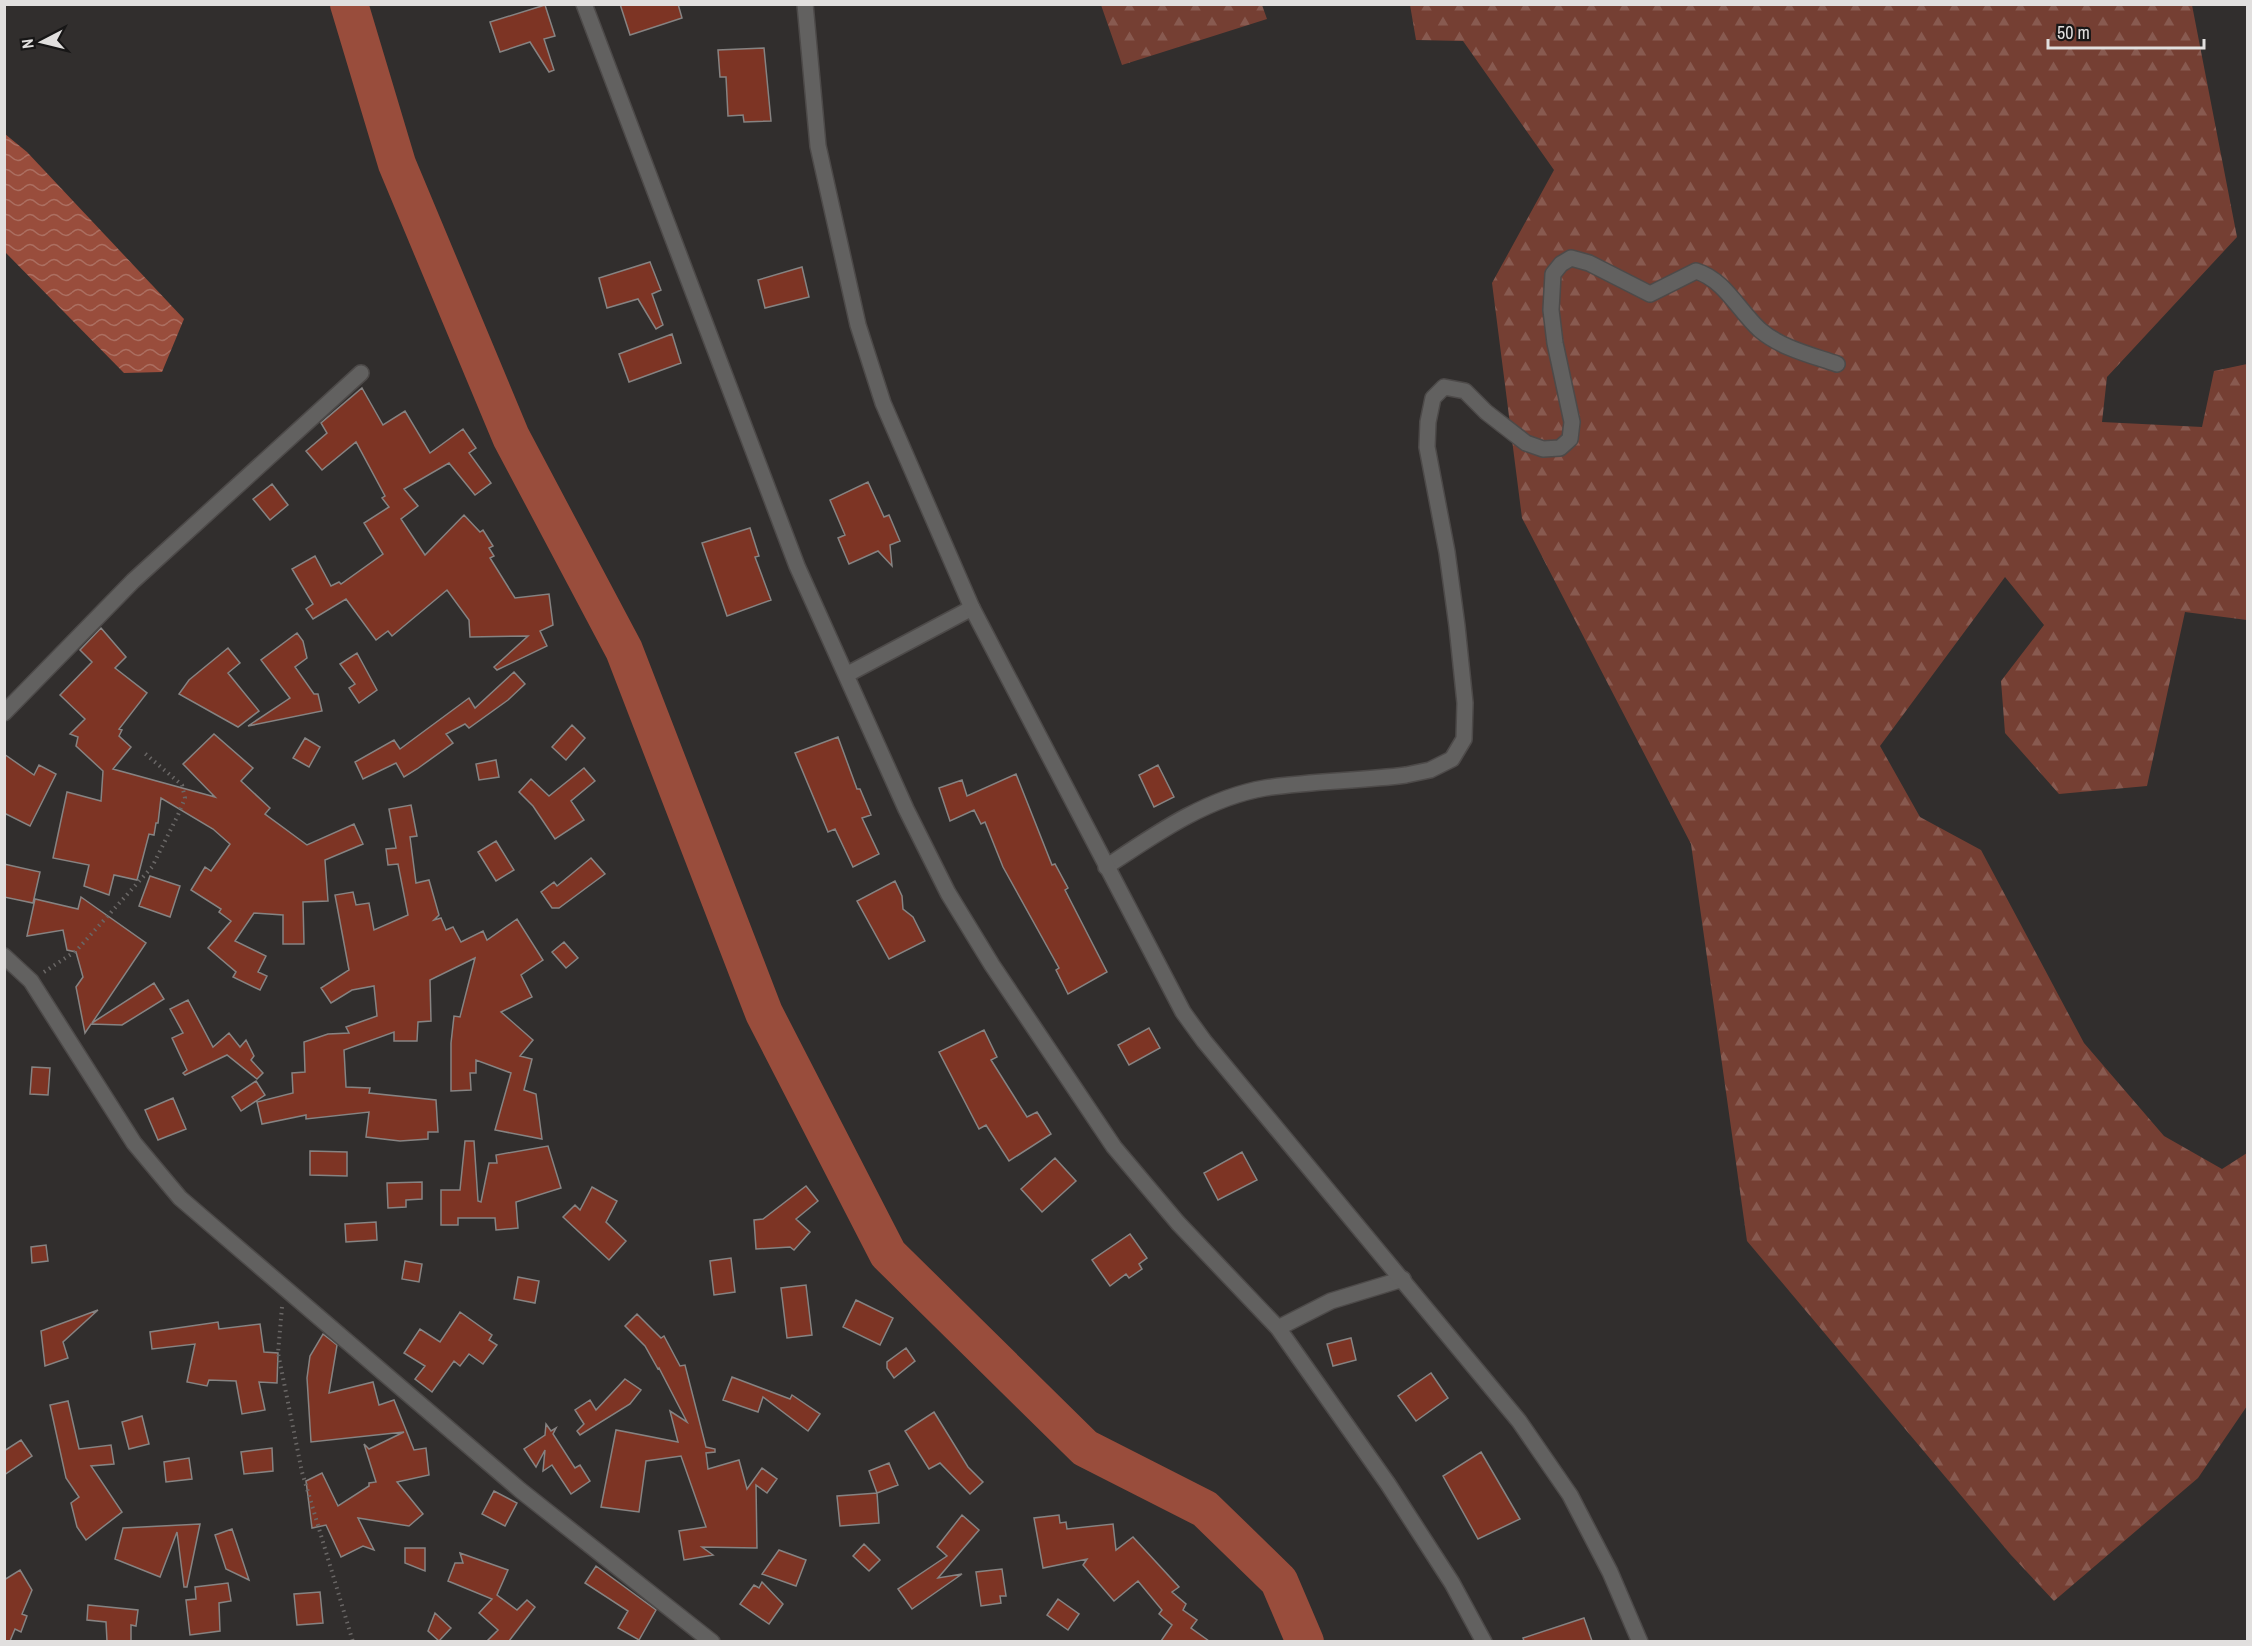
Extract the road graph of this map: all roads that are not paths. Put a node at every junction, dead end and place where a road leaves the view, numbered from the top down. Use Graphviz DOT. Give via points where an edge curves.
graph roads {
  1 [pos="584,4"];
  2 [pos="806,4"];
  3 [pos="1837,364"];
  4 [pos="361,373"];
  5 [pos="972,608"];
  6 [pos="846,675"];
  7 [pos="4,713"];
  8 [pos="1106,867"];
  9 [pos="4,956"];
  10 [pos="1402,1279"];
  11 [pos="1278,1328"];
  12 [pos="712,1641"];
  13 [pos="1484,1641"];
  14 [pos="1640,1641"];
  1 -- 6 [label="street" via="797,566"];
  2 -- 5 [label="street" via="818,146 858,326 883,403"];
  3 -- 8 [label="street" via="1781,344 1760,330 1711,276 1695,271 1650,294 1589,263 1571,258 1561,264 1553,274 1551,310 1572,423 1570,439 1560,448 1543,449 1526,443 1465,391 1444,387 1433,398 1427,447 1447,552 1465,703 1464,739 1452,759 1407,775 1263,788 1170,824"];
  4 -- 7 [label="street" via="133,581"];
  5 -- 6 [label="street"];
  5 -- 8 [label="street"];
  6 -- 11 [label="street" via="922,843 992,965 1114,1147 1186,1232"];
  8 -- 10 [label="street" via="1160,972 1204,1041"];
  9 -- 12 [label="street" via="31,981 134,1143 180,1198 520,1490"];
  10 -- 11 [label="street" via="1331,1301"];
  10 -- 14 [label="street" via="1519,1420 1552,1467 1610,1572"];
  11 -- 13 [label="street" via="1388,1484"];
}
